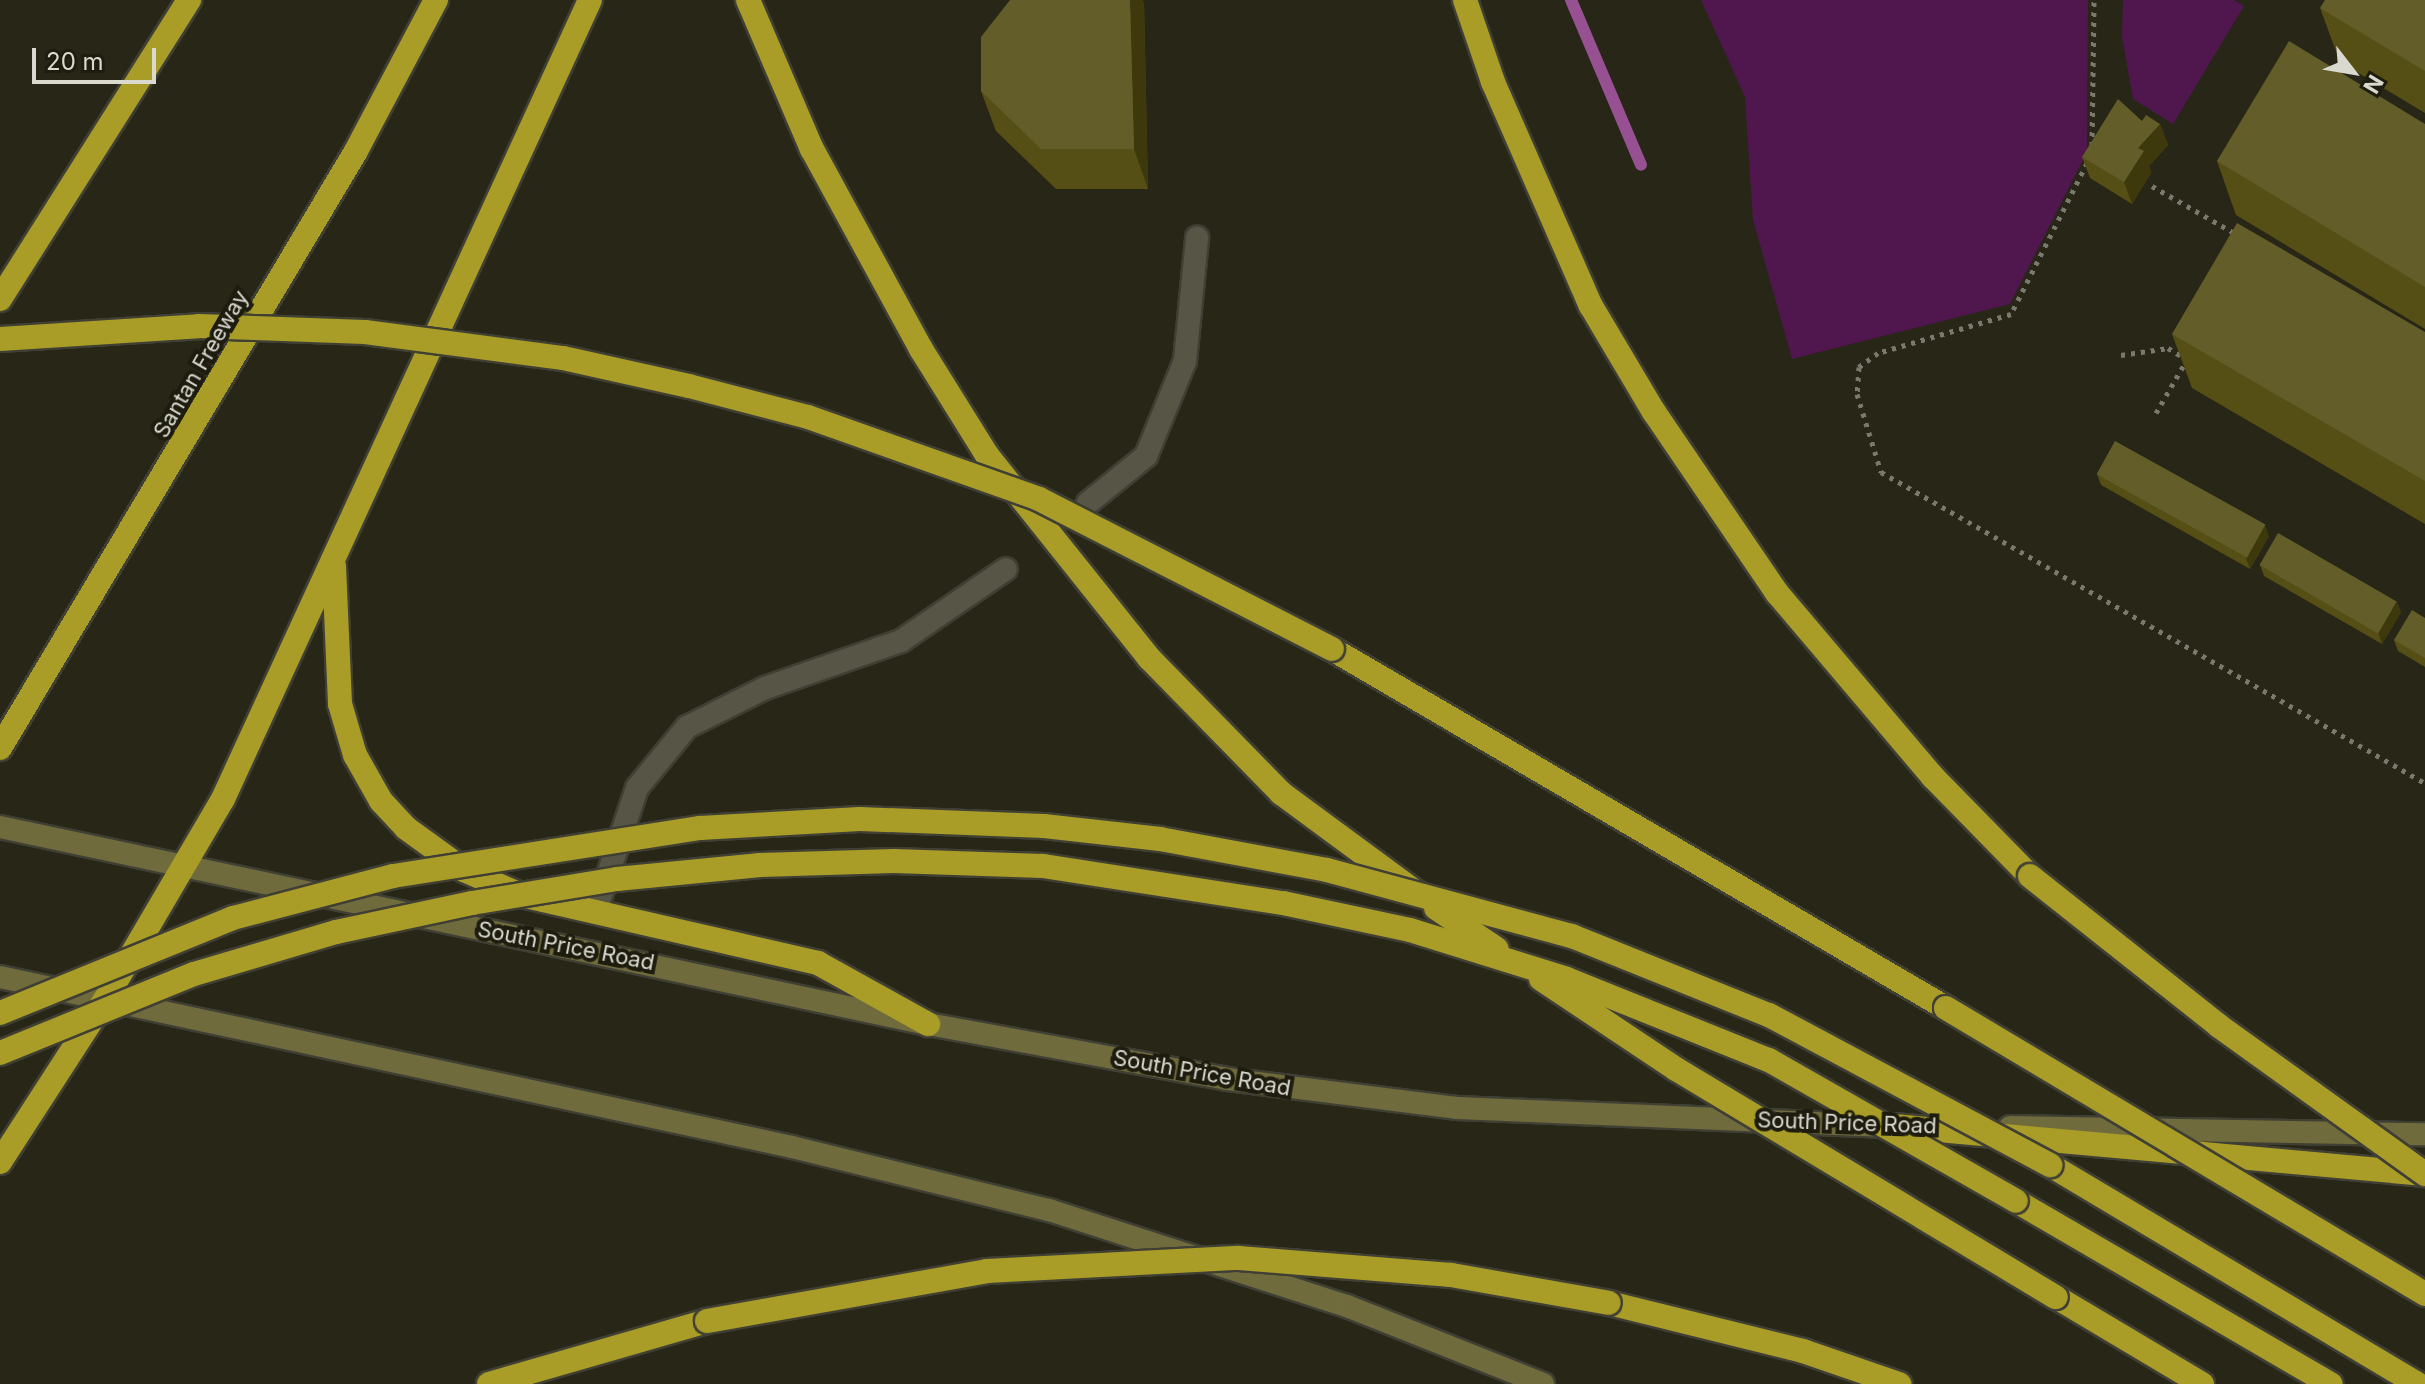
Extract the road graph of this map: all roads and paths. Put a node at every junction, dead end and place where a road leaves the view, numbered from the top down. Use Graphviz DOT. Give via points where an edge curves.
graph roads {
  1 [pos="189,0"];
  2 [pos="436,0"];
  3 [pos="590,0"];
  4 [pos="748,0"];
  5 [pos="1465,0"];
  6 [pos="2094,0"];
  7 [pos="2152,186"];
  8 [pos="1197,238"];
  9 [pos="2242,238"];
  10 [pos="0,299"];
  11 [pos="0,339"];
  12 [pos="2195,347"];
  13 [pos="2121,355"];
  14 [pos="2187,360"];
  15 [pos="2156,413"];
  16 [pos="1088,503"];
  17 [pos="333,560"];
  18 [pos="1006,569"];
  19 [pos="0,748"];
  20 [pos="2425,783"];
  21 [pos="0,827"];
  22 [pos="181,869"];
  23 [pos="596,910"];
  24 [pos="5,978"];
  25 [pos="105,1000"];
  26 [pos="0,1013"];
  27 [pos="928,1024"];
  28 [pos="0,1053"];
  29 [pos="1894,1126"];
  30 [pos="2425,1134"];
  31 [pos="0,1162"];
  32 [pos="2425,1174"];
  33 [pos="2425,1294"];
  34 [pos="489,1384"];
  35 [pos="1543,1384"];
  36 [pos="1899,1384"];
  37 [pos="2202,1384"];
  38 [pos="2331,1384"];
  39 [pos="2418,1384"];
  1 -- 10 [label="highway"];
  2 -- 19 [label="highway, Santan Freeway" via="348,164"];
  3 -- 17 [label="highway"];
  4 -- 37 [label="highway, bridge" via="812,149 921,349 987,455 1090,589 1281,793 1436,908 1676,1069"];
  5 -- 32 [label="highway, bridge" via="1493,82 1591,306 1654,412 1785,603 1933,777 2030,876 2219,1026"];
  6 -- 20 [label="path" via="2092,153 2011,314 1878,353 1859,367 1857,394 1881,472"];
  7 -- 9 [label="path"];
  8 -- 16 [label="lane" via="1185,361 1146,456"];
  11 -- 33 [label="highway, bridge" via="199,326 365,332 563,358 823,422 1039,499 1170,561 1332,649"];
  12 -- 14 [label="path"];
  13 -- 14 [label="path" via="2168,348"];
  14 -- 15 [label="path"];
  17 -- 22 [label="highway" via="228,787"];
  17 -- 23 [label="highway" via="340,704 355,755 381,801 406,828 464,870 521,895"];
  18 -- 23 [label="lane" via="901,641 765,688 687,727 637,788"];
  21 -- 22 [label="main road, South Price Road"];
  22 -- 25 [label="highway"];
  22 -- 27 [label="main road, South Price Road"];
  23 -- 27 [label="highway" via="818,963"];
  24 -- 25 [label="main road"];
  25 -- 31 [label="highway"];
  25 -- 35 [label="main road" via="792,1147 1049,1210 1347,1306"];
  26 -- 39 [label="highway, bridge" via="233,918 393,876 700,828 860,819 1044,826 1160,839 1327,870 1572,936 1769,1015 2050,1165"];
  27 -- 29 [label="main road, South Price Road" via="1227,1079 1441,1107"];
  28 -- 38 [label="highway, bridge" via="194,974 336,932 472,903 617,879 760,865 894,861 1043,866 1283,903 1410,930 1567,979 1769,1060"];
  29 -- 30 [label="main road, South Price Road"];
  29 -- 32 [label="highway"];
  34 -- 36 [label="highway, bridge" via="707,1321 987,1271 1239,1258 1451,1275 1609,1303 1803,1351"];
}
